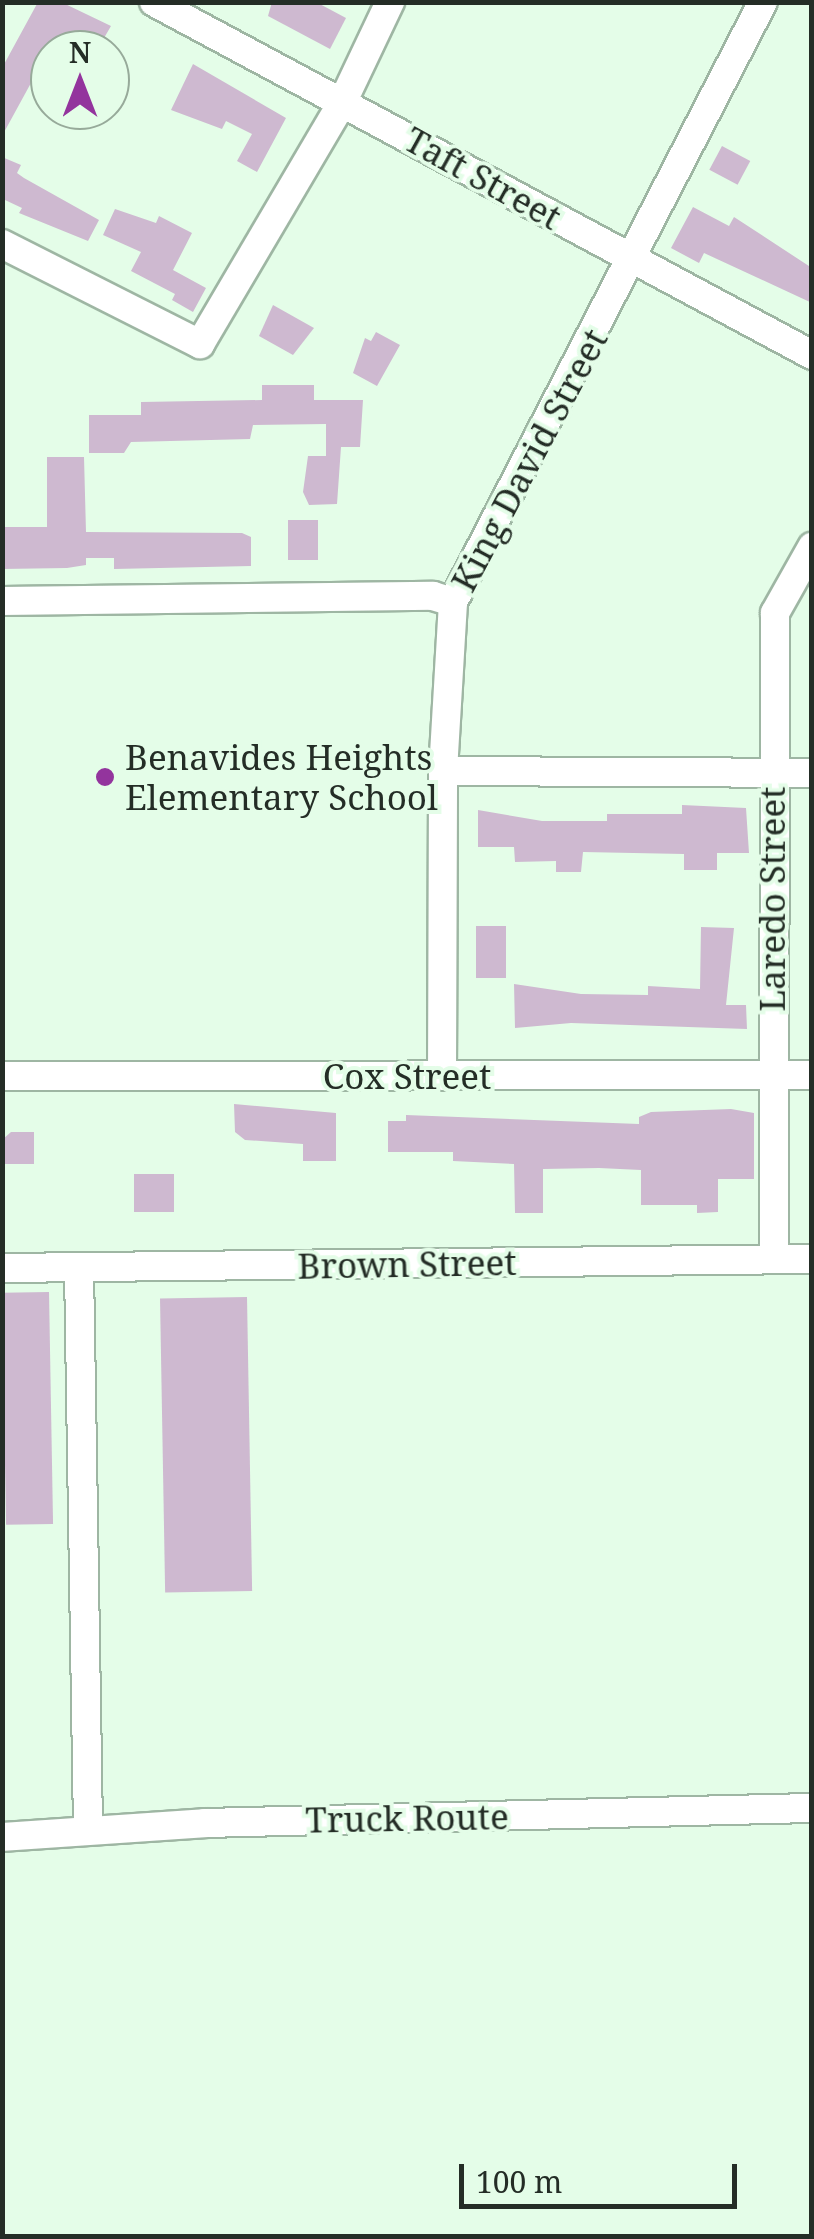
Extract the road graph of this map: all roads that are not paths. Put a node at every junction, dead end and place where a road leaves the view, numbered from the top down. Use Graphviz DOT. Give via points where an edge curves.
graph roads {
  1 [pos="154,2"];
  2 [pos="390,2"];
  3 [pos="764,2"];
  4 [pos="342,101"];
  5 [pos="2,244"];
  6 [pos="634,260"];
  7 [pos="812,354"];
  8 [pos="812,547"];
  9 [pos="2,601"];
  10 [pos="454,602"];
  11 [pos="443,771"];
  12 [pos="812,773"];
  13 [pos="772,774"];
  14 [pos="773,1075"];
  15 [pos="812,1075"];
  16 [pos="2,1076"];
  17 [pos="442,1076"];
  18 [pos="812,1259"];
  19 [pos="774,1260"];
  20 [pos="79,1267"];
  21 [pos="2,1268"];
  22 [pos="812,1808"];
  23 [pos="88,1828"];
  24 [pos="2,1837"];
  1 -- 4 [label="street, Taft Street"];
  2 -- 4 [label="street"];
  3 -- 6 [label="street, King David Street"];
  4 -- 5 [label="street" via="200,344"];
  4 -- 6 [label="street, Taft Street"];
  6 -- 7 [label="street, Taft Street"];
  6 -- 10 [label="street, King David Street"];
  8 -- 13 [label="street, Laredo Street" via="775,613"];
  9 -- 10 [label="street" via="433,596"];
  10 -- 11 [label="street, King David Street"];
  11 -- 13 [label="street"];
  11 -- 17 [label="street, King David Street"];
  12 -- 13 [label="street"];
  13 -- 14 [label="street, Laredo Street"];
  14 -- 15 [label="street, Cox Street"];
  14 -- 17 [label="street, Cox Street"];
  14 -- 19 [label="street, Laredo Street"];
  16 -- 17 [label="street, Cox Street"];
  18 -- 19 [label="street, Brown Street"];
  19 -- 20 [label="street, Brown Street"];
  20 -- 21 [label="street, Brown Street"];
  20 -- 23 [label="street"];
  22 -- 23 [label="street, Truck Route"];
  23 -- 24 [label="street, Truck Route"];
}
